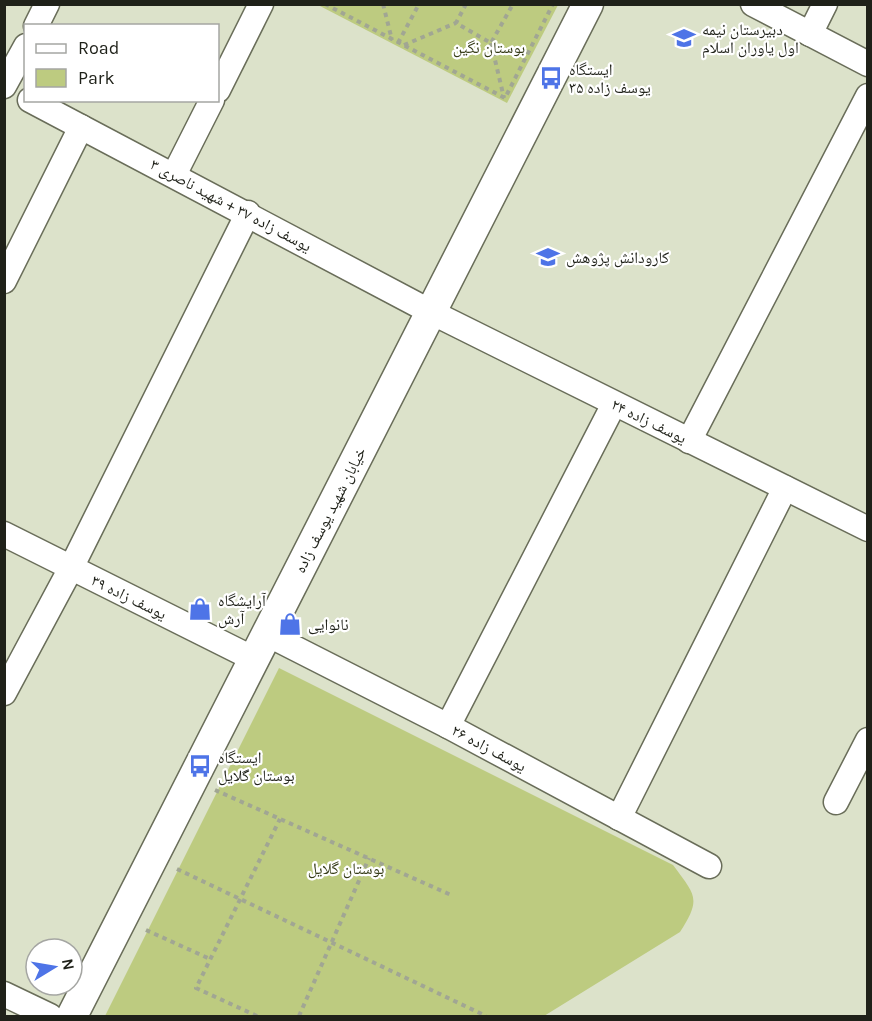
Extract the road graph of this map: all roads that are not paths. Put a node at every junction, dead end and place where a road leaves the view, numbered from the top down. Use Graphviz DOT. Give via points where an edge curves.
graph roads {
  1 [pos="46,4"];
  2 [pos="261,4"];
  3 [pos="588,4"];
  4 [pos="753,4"];
  5 [pos="825,4"];
  6 [pos="37,24"];
  7 [pos="810,34"];
  8 [pos="24,50"];
  9 [pos="867,64"];
  10 [pos="4,87"];
  11 [pos="219,88"];
  12 [pos="867,96"];
  13 [pos="24,97"];
  14 [pos="34,102"];
  15 [pos="211,102"];
  16 [pos="81,127"];
  17 [pos="174,175"];
  18 [pos="248,213"];
  19 [pos="4,281"];
  20 [pos="431,312"];
  21 [pos="614,404"];
  22 [pos="689,441"];
  23 [pos="785,488"];
  24 [pos="866,524"];
  25 [pos="4,534"];
  26 [pos="71,568"];
  27 [pos="261,646"];
  28 [pos="4,693"];
  29 [pos="448,726"];
  30 [pos="867,740"];
  31 [pos="836,802"];
  32 [pos="619,818"];
  33 [pos="709,866"];
  34 [pos="4,994"];
  35 [pos="50,1017"];
  36 [pos="72,1017"];
  1 -- 6 [label="street"];
  2 -- 11 [label="street"];
  3 -- 20 [label="street, خیابان شهید یوسف زاده"];
  4 -- 7 [label="street"];
  5 -- 7 [label="street"];
  7 -- 9 [label="street"];
  8 -- 10 [label="street"];
  10 -- 13 [label="street"];
  12 -- 22 [label="street"];
  14 -- 16 [label="street, یوسف زاده ۳۷ + شهید ناصری ۳"];
  15 -- 17 [label="street"];
  16 -- 17 [label="street, یوسف زاده ۳۷ + شهید ناصری ۳"];
  16 -- 19 [label="street"];
  17 -- 18 [label="street, یوسف زاده ۳۷ + شهید ناصری ۳"];
  18 -- 20 [label="street, یوسف زاده ۳۷ + شهید ناصری ۳"];
  18 -- 26 [label="street"];
  20 -- 21 [label="street, یوسف زاده ۲۴"];
  20 -- 27 [label="street, خیابان شهید یوسف زاده"];
  21 -- 22 [label="street, یوسف زاده ۲۴"];
  21 -- 29 [label="street"];
  22 -- 23 [label="street, یوسف زاده ۲۴"];
  23 -- 24 [label="street, یوسف زاده ۲۴"];
  23 -- 32 [label="street"];
  25 -- 26 [label="street, یوسف زاده ۳۹"];
  26 -- 27 [label="street, یوسف زاده ۳۹"];
  26 -- 28 [label="street"];
  27 -- 29 [label="street, یوسف زاده ۲۶"];
  27 -- 36 [label="street, خیابان شهید یوسف زاده"];
  29 -- 32 [label="street, یوسف زاده ۲۶"];
  30 -- 31 [label="street"];
  32 -- 33 [label="street, یوسف زاده ۲۶"];
  34 -- 35 [label="street"];
}
